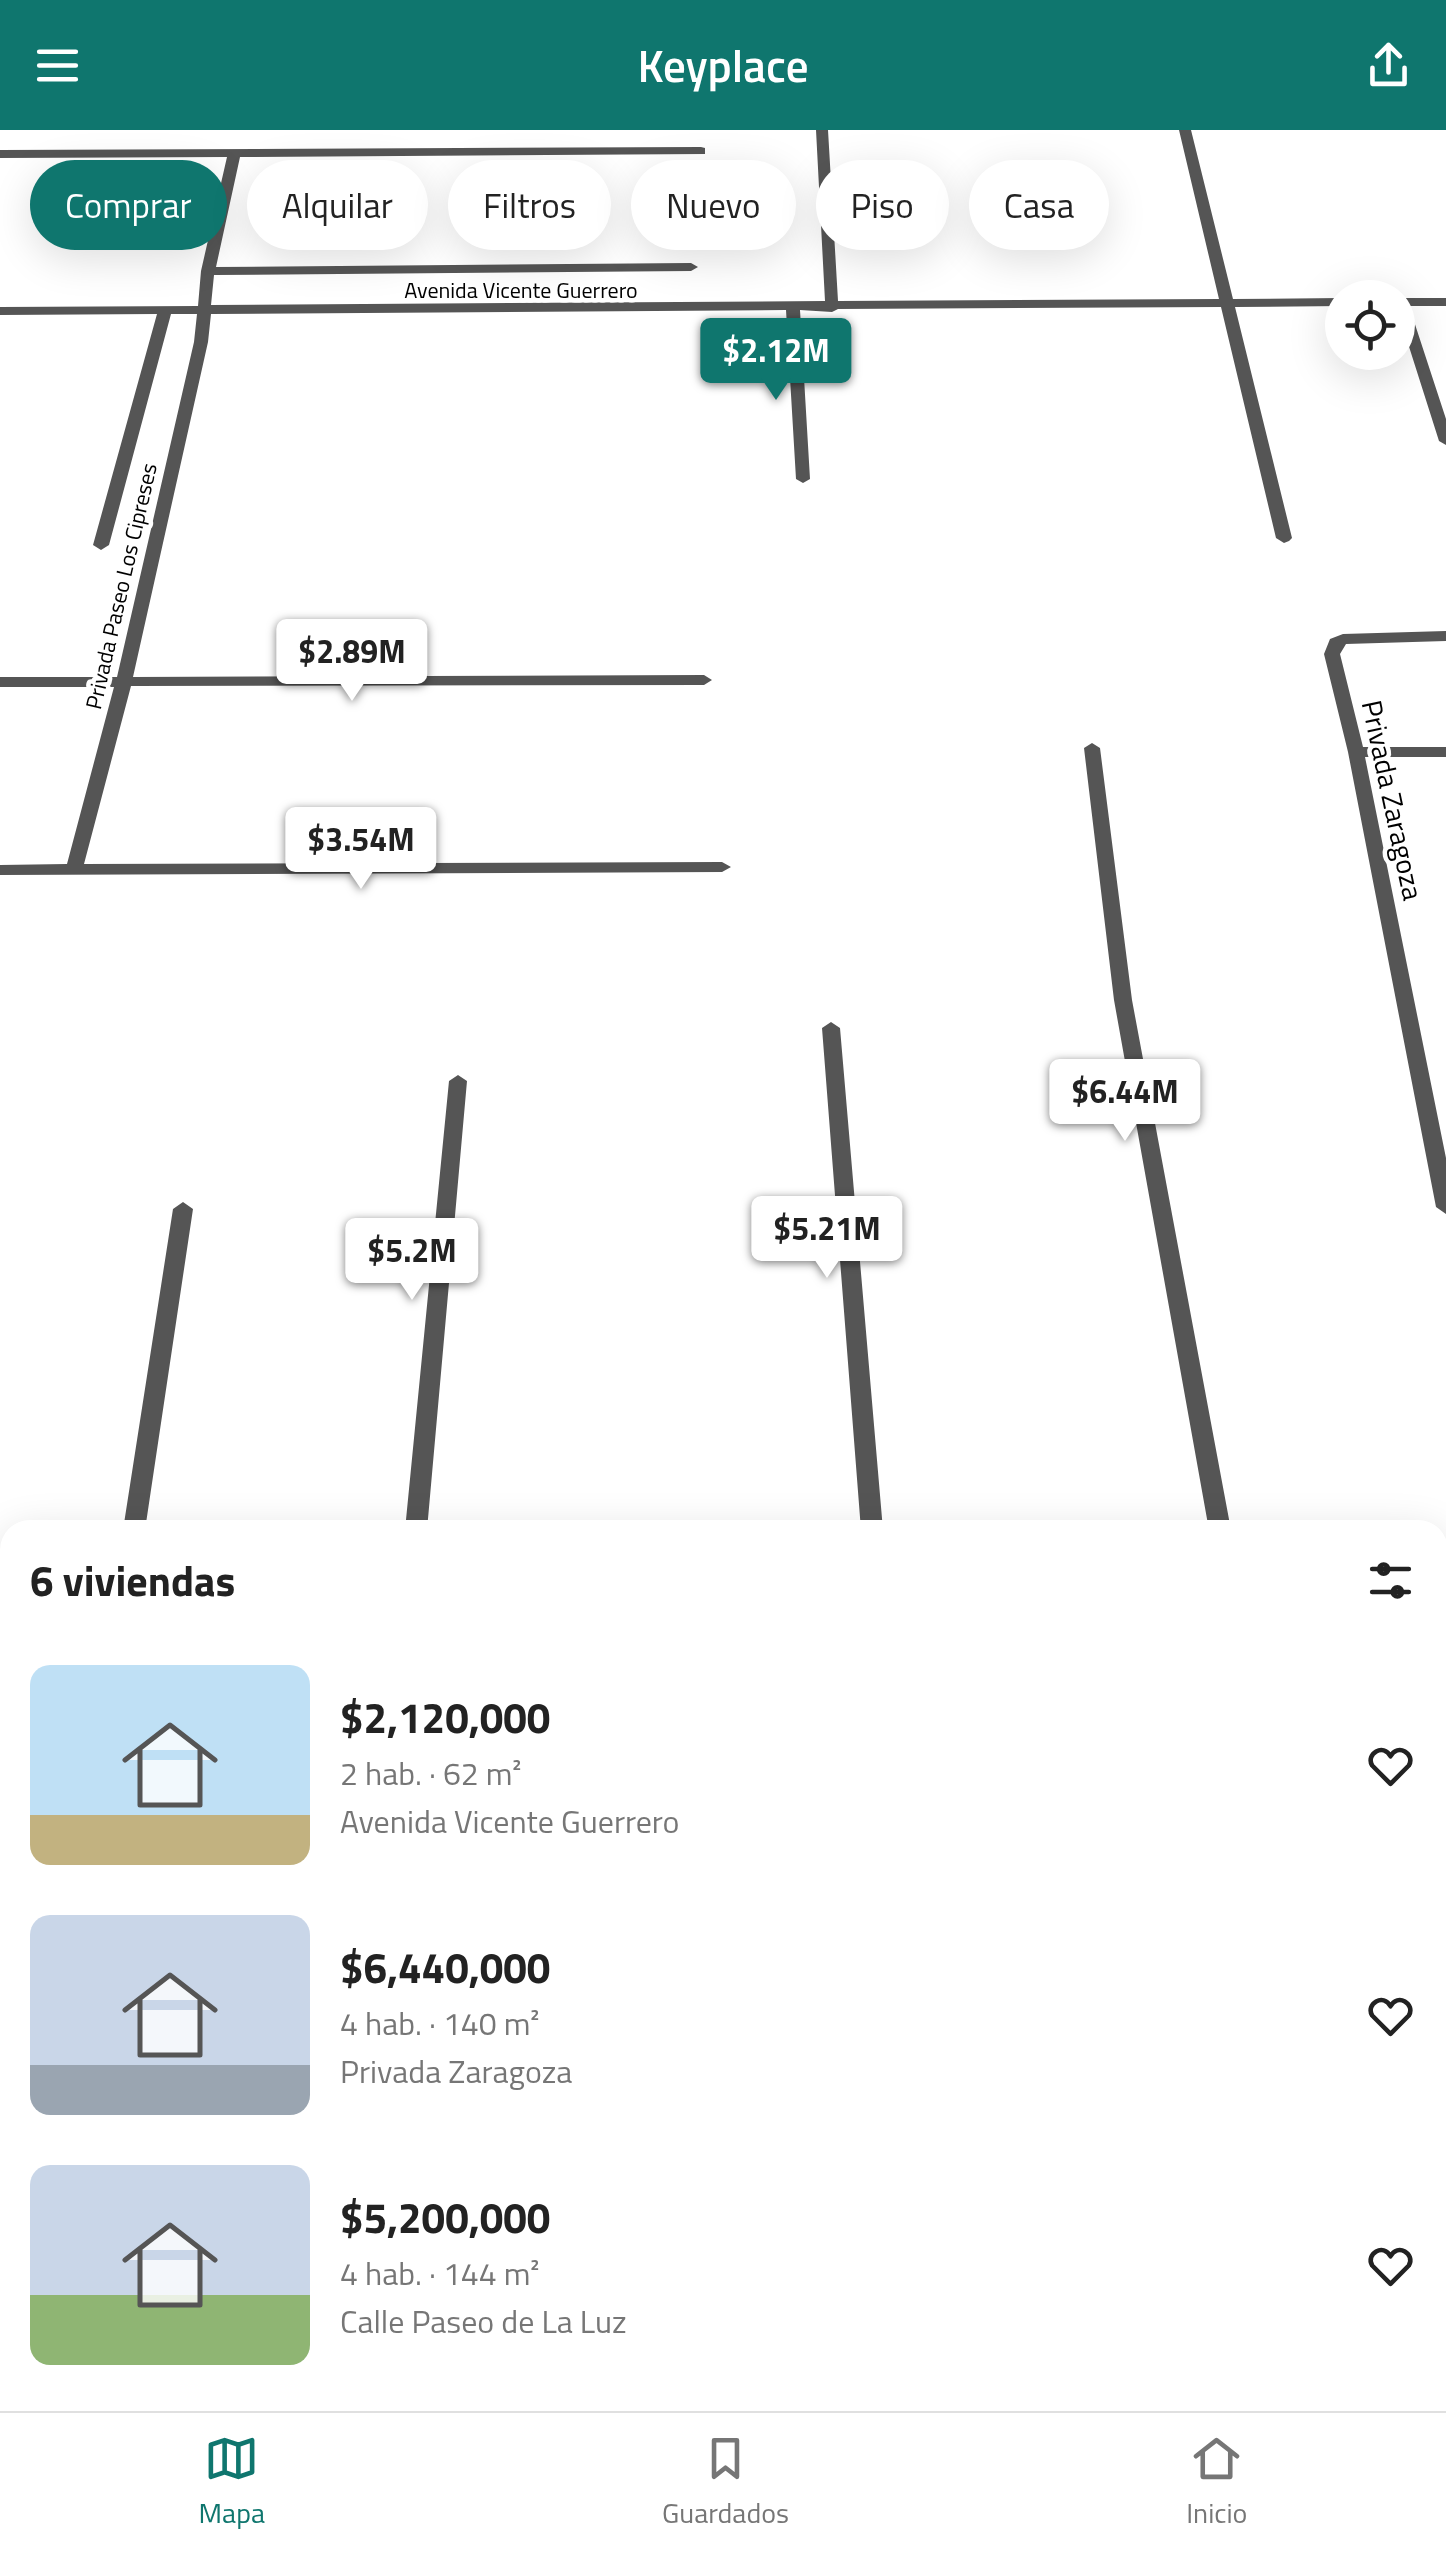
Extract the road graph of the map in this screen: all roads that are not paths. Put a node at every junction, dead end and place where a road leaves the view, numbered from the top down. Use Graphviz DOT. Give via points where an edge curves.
graph roads {
  1 [pos="822,130"];
  2 [pos="1185,130"];
  3 [pos="701,150"];
  4 [pos="0,154"];
  5 [pos="234,154"];
  6 [pos="691,267"];
  7 [pos="208,271"];
  8 [pos="1325,302"];
  9 [pos="1415,302"];
  10 [pos="1446,302"];
  11 [pos="1228,304"];
  12 [pos="793,308"];
  13 [pos="832,308"];
  14 [pos="0,311"];
  15 [pos="165,311"];
  16 [pos="204,312"];
  17 [pos="1415,347"];
  18 [pos="1446,441"];
  19 [pos="804,479"];
  20 [pos="1284,538"];
  21 [pos="101,545"];
  22 [pos="1446,636"];
  23 [pos="704,680"];
  24 [pos="124,681"];
  25 [pos="0,682"];
  26 [pos="1092,748"];
  27 [pos="1356,752"];
  28 [pos="1446,752"];
  29 [pos="722,867"];
  30 [pos="0,870"];
  31 [pos="74,870"];
  32 [pos="831,1028"];
  33 [pos="458,1081"];
  34 [pos="1446,1207"];
  35 [pos="183,1209"];
  36 [pos="136,1520"];
  37 [pos="417,1520"];
  38 [pos="871,1520"];
  39 [pos="1218,1520"];
  1 -- 13 [label="street"];
  2 -- 11 [label="street"];
  3 -- 5 [label="street"];
  4 -- 5 [label="street"];
  5 -- 7 [label="street, Privada Paseo Los Cipreses"];
  6 -- 7 [label="street"];
  7 -- 16 [label="street, Privada Paseo Los Cipreses"];
  8 -- 11 [label="street, Avenida Vicente Guerrero"];
  9 -- 10 [label="street"];
  11 -- 13 [label="street, Avenida Vicente Guerrero"];
  11 -- 20 [label="street"];
  12 -- 13 [label="street, Avenida Vicente Guerrero"];
  12 -- 16 [label="street, Avenida Vicente Guerrero"];
  12 -- 19 [label="street"];
  14 -- 15 [label="street, Avenida Vicente Guerrero"];
  15 -- 16 [label="street, Avenida Vicente Guerrero"];
  15 -- 21 [label="street"];
  16 -- 24 [label="street, Privada Paseo Los Cipreses"];
  17 -- 18 [label="street"];
  22 -- 27 [label="street, Privada Zaragoza" via="1336,642 1332,654"];
  23 -- 24 [label="street"];
  24 -- 25 [label="street"];
  24 -- 31 [label="street, Privada Paseo Los Cipreses"];
  26 -- 39 [label="street" via="1124,1000"];
  27 -- 28 [label="street"];
  27 -- 34 [label="street, Privada Zaragoza"];
  29 -- 31 [label="street"];
  30 -- 31 [label="street"];
  32 -- 38 [label="street"];
  33 -- 37 [label="street"];
  35 -- 36 [label="street"];
}
